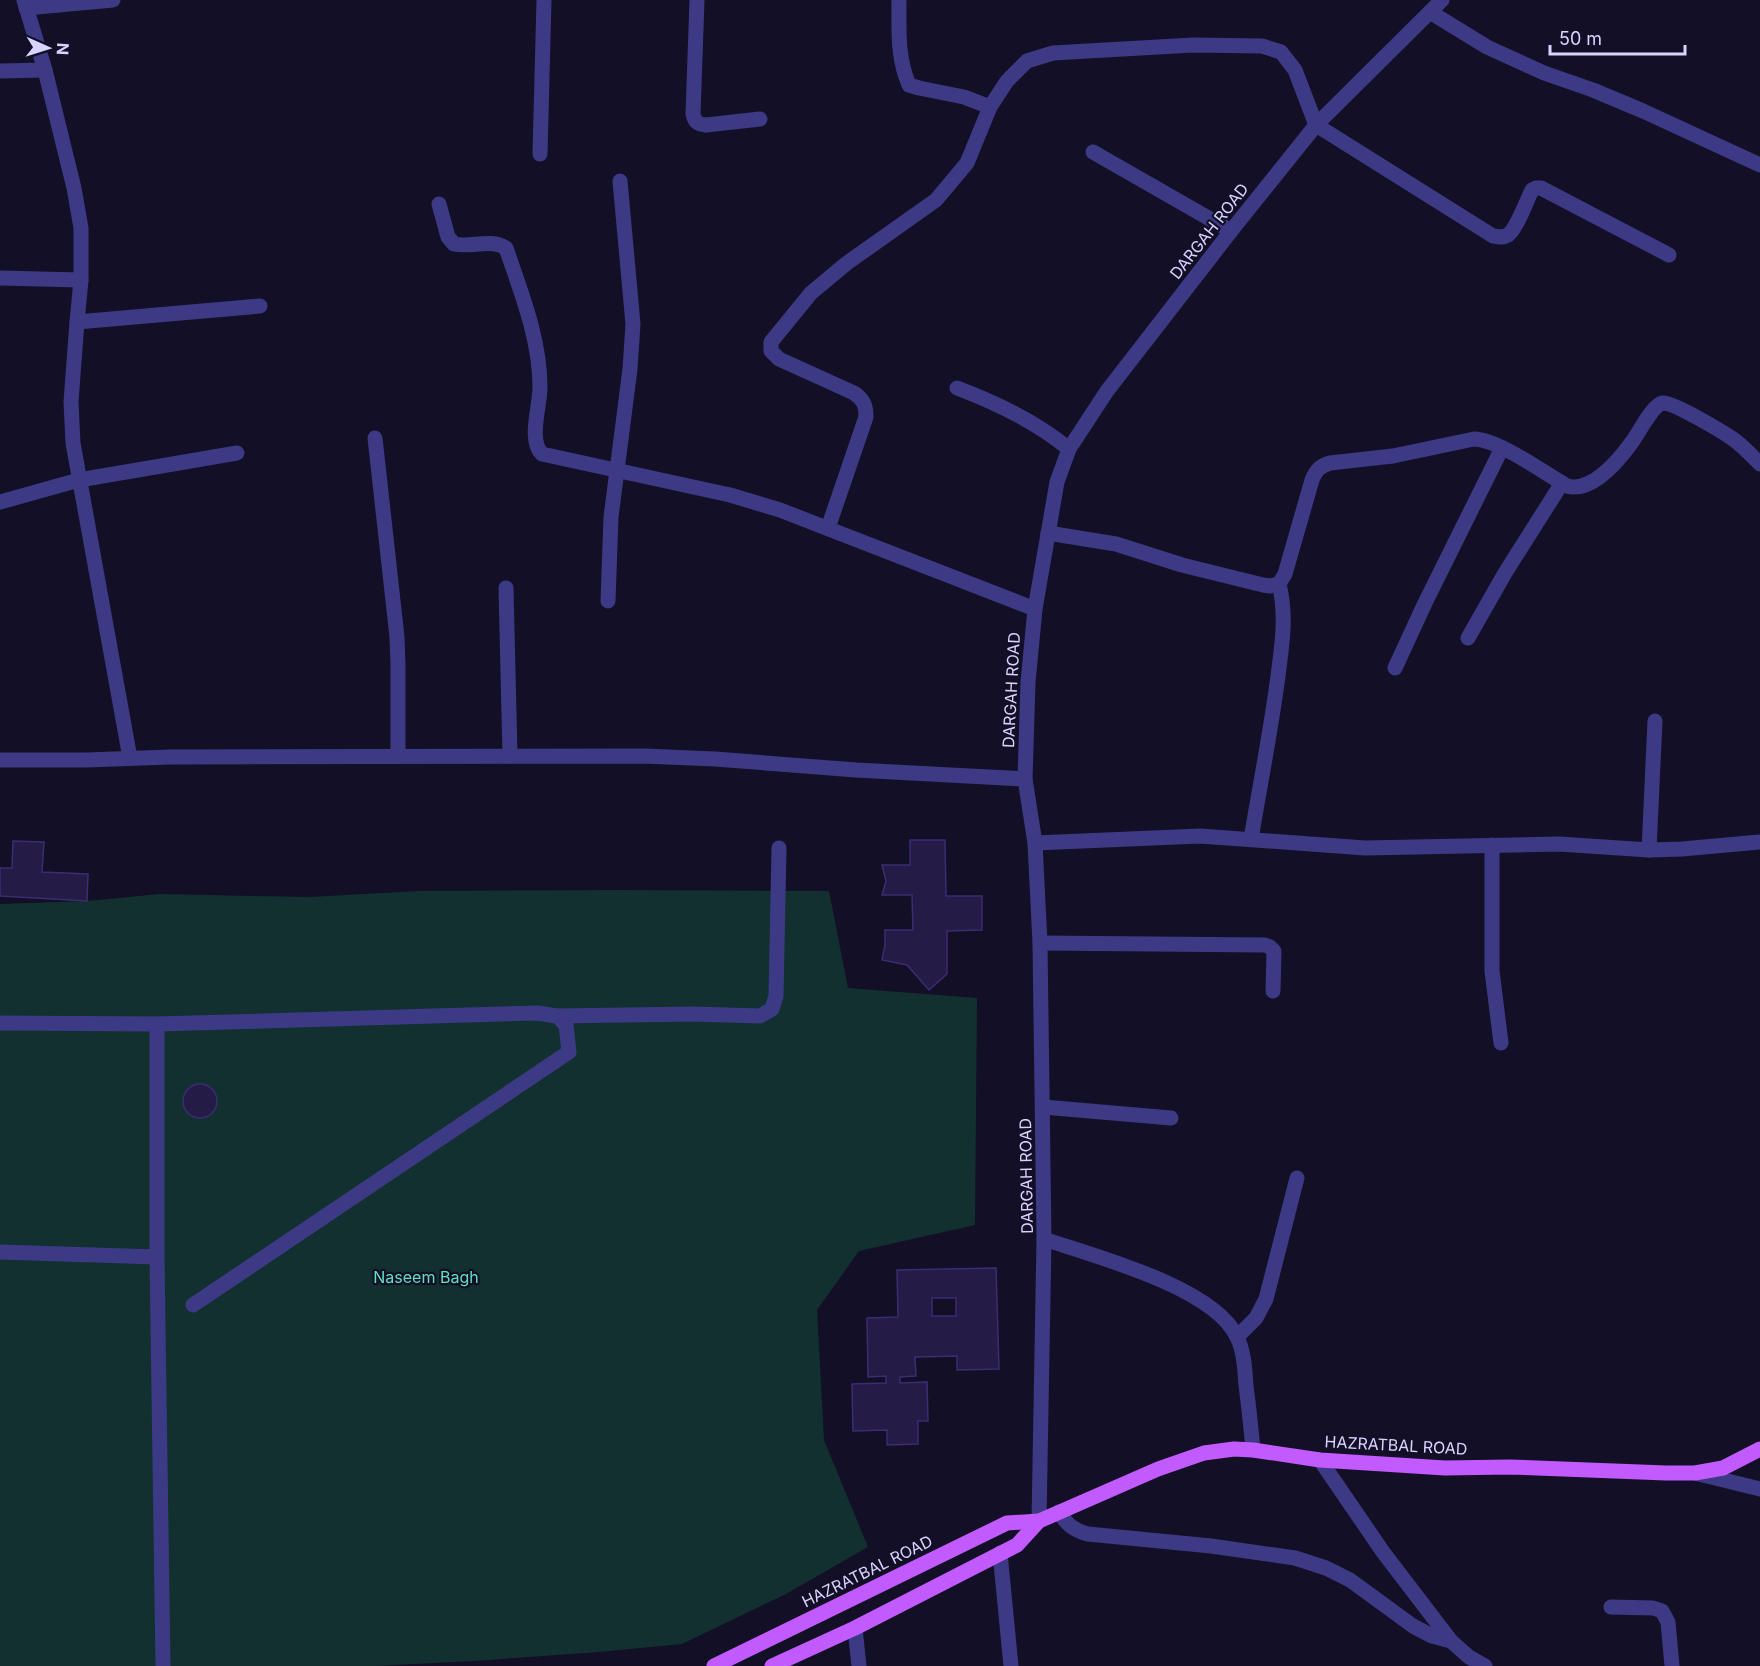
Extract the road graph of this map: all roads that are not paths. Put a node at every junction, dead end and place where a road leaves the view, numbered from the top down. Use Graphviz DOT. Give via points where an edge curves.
graph roads {
  1 [pos="113,0"];
  2 [pos="544,0"];
  3 [pos="697,0"];
  4 [pos="899,0"];
  5 [pos="1442,0"];
  6 [pos="25,4"];
  7 [pos="1430,12"];
  8 [pos="45,70"];
  9 [pos="0,71"];
  10 [pos="990,107"];
  11 [pos="760,119"];
  12 [pos="1316,124"];
  13 [pos="1093,153"];
  14 [pos="540,154"];
  15 [pos="1760,165"];
  16 [pos="620,181"];
  17 [pos="439,204"];
  18 [pos="1231,231"];
  19 [pos="1669,255"];
  20 [pos="0,279"];
  21 [pos="81,280"];
  22 [pos="260,306"];
  23 [pos="76,322"];
  24 [pos="957,388"];
  25 [pos="375,438"];
  26 [pos="1502,448"];
  27 [pos="1069,449"];
  28 [pos="237,453"];
  29 [pos="1760,464"];
  30 [pos="617,470"];
  31 [pos="79,480"];
  32 [pos="1562,483"];
  33 [pos="0,502"];
  34 [pos="828,528"];
  35 [pos="1048,533"];
  36 [pos="1279,584"];
  37 [pos="506,588"];
  38 [pos="608,601"];
  39 [pos="1035,609"];
  40 [pos="1468,638"];
  41 [pos="1395,668"];
  42 [pos="1655,721"];
  43 [pos="398,756"];
  44 [pos="510,756"];
  45 [pos="130,758"];
  46 [pos="0,760"];
  47 [pos="1025,779"];
  48 [pos="1251,839"];
  49 [pos="1760,842"];
  50 [pos="1035,843"];
  51 [pos="1492,845"];
  52 [pos="779,848"];
  53 [pos="1649,849"];
  54 [pos="1040,943"];
  55 [pos="1273,991"];
  56 [pos="557,1016"];
  57 [pos="0,1023"];
  58 [pos="157,1024"];
  59 [pos="1500,1043"];
  60 [pos="1043,1107"];
  61 [pos="1171,1118"];
  62 [pos="1297,1178"];
  63 [pos="1044,1239"];
  64 [pos="0,1252"];
  65 [pos="157,1257"];
  66 [pos="193,1305"];
  67 [pos="1237,1336"];
  68 [pos="1760,1449"];
  69 [pos="1253,1450"];
  70 [pos="1320,1460"];
  71 [pos="1695,1473"];
  72 [pos="1760,1489"];
  73 [pos="1059,1512"];
  74 [pos="1039,1521"];
  75 [pos="1000,1553"];
  76 [pos="1611,1607"];
  77 [pos="855,1628"];
  78 [pos="1451,1641"];
  79 [pos="163,1666"];
  80 [pos="714,1666"];
  81 [pos="772,1666"];
  82 [pos="859,1666"];
  83 [pos="1011,1666"];
  84 [pos="1485,1666"];
  85 [pos="1672,1666"];
  1 -- 6 [label="street"];
  2 -- 14 [label="street"];
  3 -- 11 [label="street" via="695,121 706,125"];
  4 -- 10 [label="street" via="902,70 909,85"];
  5 -- 7 [label="street, DARGAH ROAD"];
  6 -- 8 [label="street"];
  7 -- 12 [label="street, DARGAH ROAD"];
  7 -- 15 [label="street" via="1487,47 1643,111"];
  8 -- 9 [label="street"];
  8 -- 21 [label="street" via="81,228"];
  10 -- 12 [label="street" via="1007,81 1027,62 1053,53 1193,45 1262,46 1281,52 1295,70"];
  10 -- 34 [label="street" via="967,163 936,200 820,286 771,342 771,351 779,359 854,393 866,408"];
  12 -- 18 [label="street, DARGAH ROAD"];
  12 -- 19 [label="street" via="1493,236 1506,236 1532,190 1541,188"];
  13 -- 18 [label="street"];
  16 -- 30 [label="street" via="633,324"];
  17 -- 30 [label="street" via="448,237 454,244 496,243 506,248 540,368 537,449 542,454"];
  18 -- 27 [label="street, DARGAH ROAD" via="1107,392"];
  20 -- 21 [label="street"];
  21 -- 23 [label="street"];
  22 -- 23 [label="street"];
  23 -- 31 [label="street" via="71,402"];
  24 -- 27 [label="street" via="1031,421"];
  25 -- 43 [label="street" via="397,637"];
  26 -- 32 [label="street"];
  26 -- 36 [label="street" via="1474,439 1322,466 1312,480 1286,574"];
  26 -- 41 [label="street"];
  27 -- 35 [label="street, DARGAH ROAD" via="1057,482"];
  28 -- 31 [label="street"];
  29 -- 32 [label="street" via="1723,432 1662,403 1655,407 1617,460 1592,483 1574,488"];
  30 -- 34 [label="street" via="730,495"];
  30 -- 38 [label="street" via="610,517"];
  31 -- 33 [label="street"];
  31 -- 45 [label="street"];
  32 -- 40 [label="street"];
  34 -- 39 [label="street"];
  35 -- 36 [label="street" via="1116,544 1263,585"];
  35 -- 39 [label="street, DARGAH ROAD"];
  36 -- 48 [label="street" via="1284,603 1283,635"];
  37 -- 44 [label="street"];
  39 -- 47 [label="street, DARGAH ROAD"];
  42 -- 53 [label="street"];
  43 -- 44 [label="street"];
  43 -- 45 [label="street"];
  44 -- 47 [label="street" via="715,759"];
  45 -- 46 [label="street"];
  47 -- 50 [label="street, DARGAH ROAD"];
  48 -- 50 [label="street" via="1200,836"];
  48 -- 51 [label="street" via="1365,848"];
  49 -- 53 [label="street"];
  50 -- 54 [label="street, DARGAH ROAD"];
  51 -- 53 [label="street"];
  51 -- 59 [label="street" via="1492,971"];
  52 -- 56 [label="street" via="776,996 772,1009 760,1016"];
  54 -- 55 [label="street" via="1270,946 1274,951"];
  54 -- 60 [label="street, DARGAH ROAD"];
  56 -- 58 [label="street" via="537,1013"];
  56 -- 66 [label="street" via="566,1024 569,1052"];
  57 -- 58 [label="street"];
  58 -- 65 [label="street"];
  60 -- 61 [label="street"];
  60 -- 63 [label="street, DARGAH ROAD"];
  62 -- 67 [label="street" via="1266,1299 1256,1318"];
  63 -- 67 [label="street" via="1172,1285 1202,1301"];
  63 -- 74 [label="street, DARGAH ROAD"];
  64 -- 65 [label="street"];
  65 -- 79 [label="street"];
  67 -- 69 [label="street" via="1244,1361"];
  68 -- 71 [label="main road, HAZRATBAL ROAD" via="1723,1468"];
  69 -- 70 [label="main road, HAZRATBAL ROAD"];
  69 -- 73 [label="main road, HAZRATBAL ROAD" via="1204,1453"];
  70 -- 71 [label="main road, HAZRATBAL ROAD"];
  70 -- 78 [label="street"];
  71 -- 72 [label="street"];
  73 -- 74 [label="main road, HAZRATBAL ROAD"];
  73 -- 78 [label="street" via="1075,1530 1088,1534 1211,1546 1295,1558 1326,1568 1350,1580 1413,1626"];
  74 -- 75 [label="main road, HAZRATBAL ROAD" via="1017,1545"];
  74 -- 80 [label="main road, HAZRATBAL ROAD" via="1007,1523"];
  75 -- 77 [label="main road, HAZRATBAL ROAD"];
  75 -- 83 [label="street"];
  76 -- 85 [label="street" via="1662,1611 1668,1622"];
  77 -- 81 [label="main road, HAZRATBAL ROAD"];
  77 -- 82 [label="street"];
  78 -- 84 [label="street"];
}
